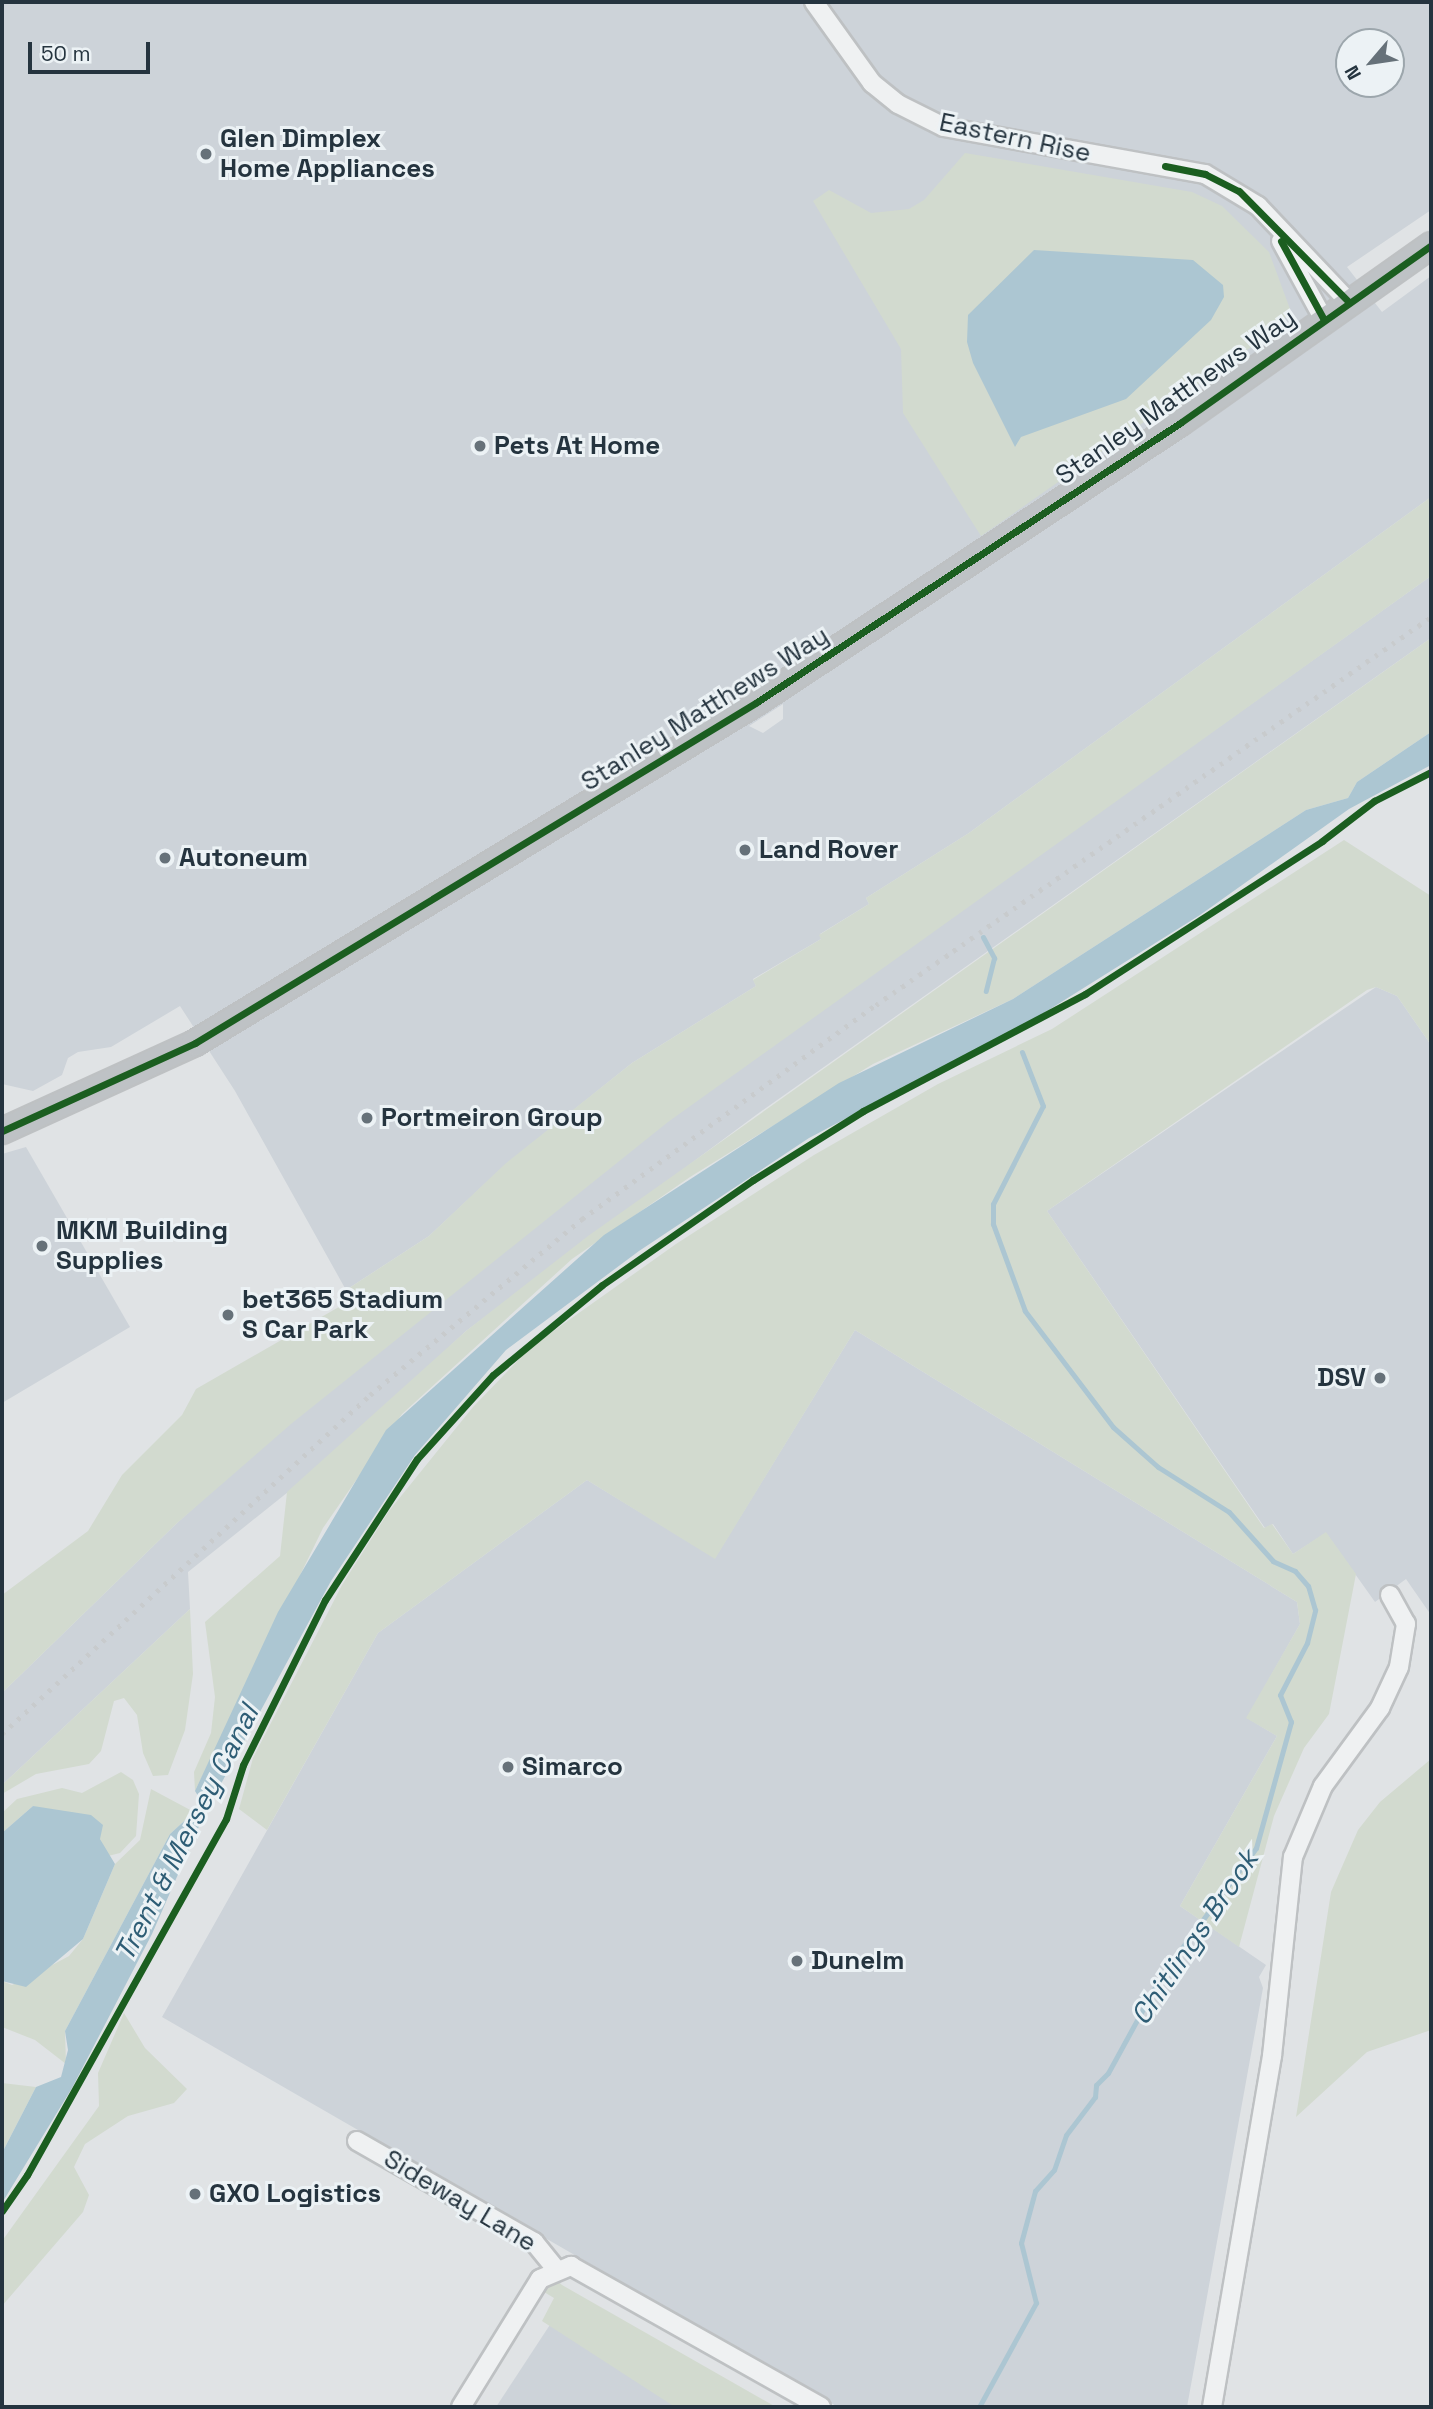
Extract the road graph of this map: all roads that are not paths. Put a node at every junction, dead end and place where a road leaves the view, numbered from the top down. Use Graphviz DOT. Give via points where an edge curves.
graph roads {
  1 [pos="814,2"];
  2 [pos="1258,206"];
  3 [pos="1431,245"];
  4 [pos="1349,302"];
  5 [pos="1324,320"];
  6 [pos="2,1130"];
  7 [pos="1390,1595"];
  8 [pos="358,2141"];
  9 [pos="556,2269"];
  10 [pos="461,2407"];
  11 [pos="821,2407"];
  12 [pos="1212,2407"];
  1 -- 2 [label="street, Eastern Rise" via="872,83 944,127 1205,174"];
  2 -- 4 [label="street, Eastern Rise"];
  2 -- 5 [label="street, Eastern Rise"];
  3 -- 4 [label="main road, Stanley Matthews Way"];
  4 -- 5 [label="main road, Stanley Matthews Way"];
  5 -- 6 [label="main road, Stanley Matthews Way" via="867,634 583,810 195,1042"];
  7 -- 12 [label="street" via="1406,1624 1399,1667 1380,1708 1323,1786 1293,1857 1272,2056"];
  8 -- 9 [label="street, Sideway Lane" via="534,2242"];
  9 -- 10 [label="street" via="540,2279"];
  9 -- 11 [label="street" via="591,2273"];
}
